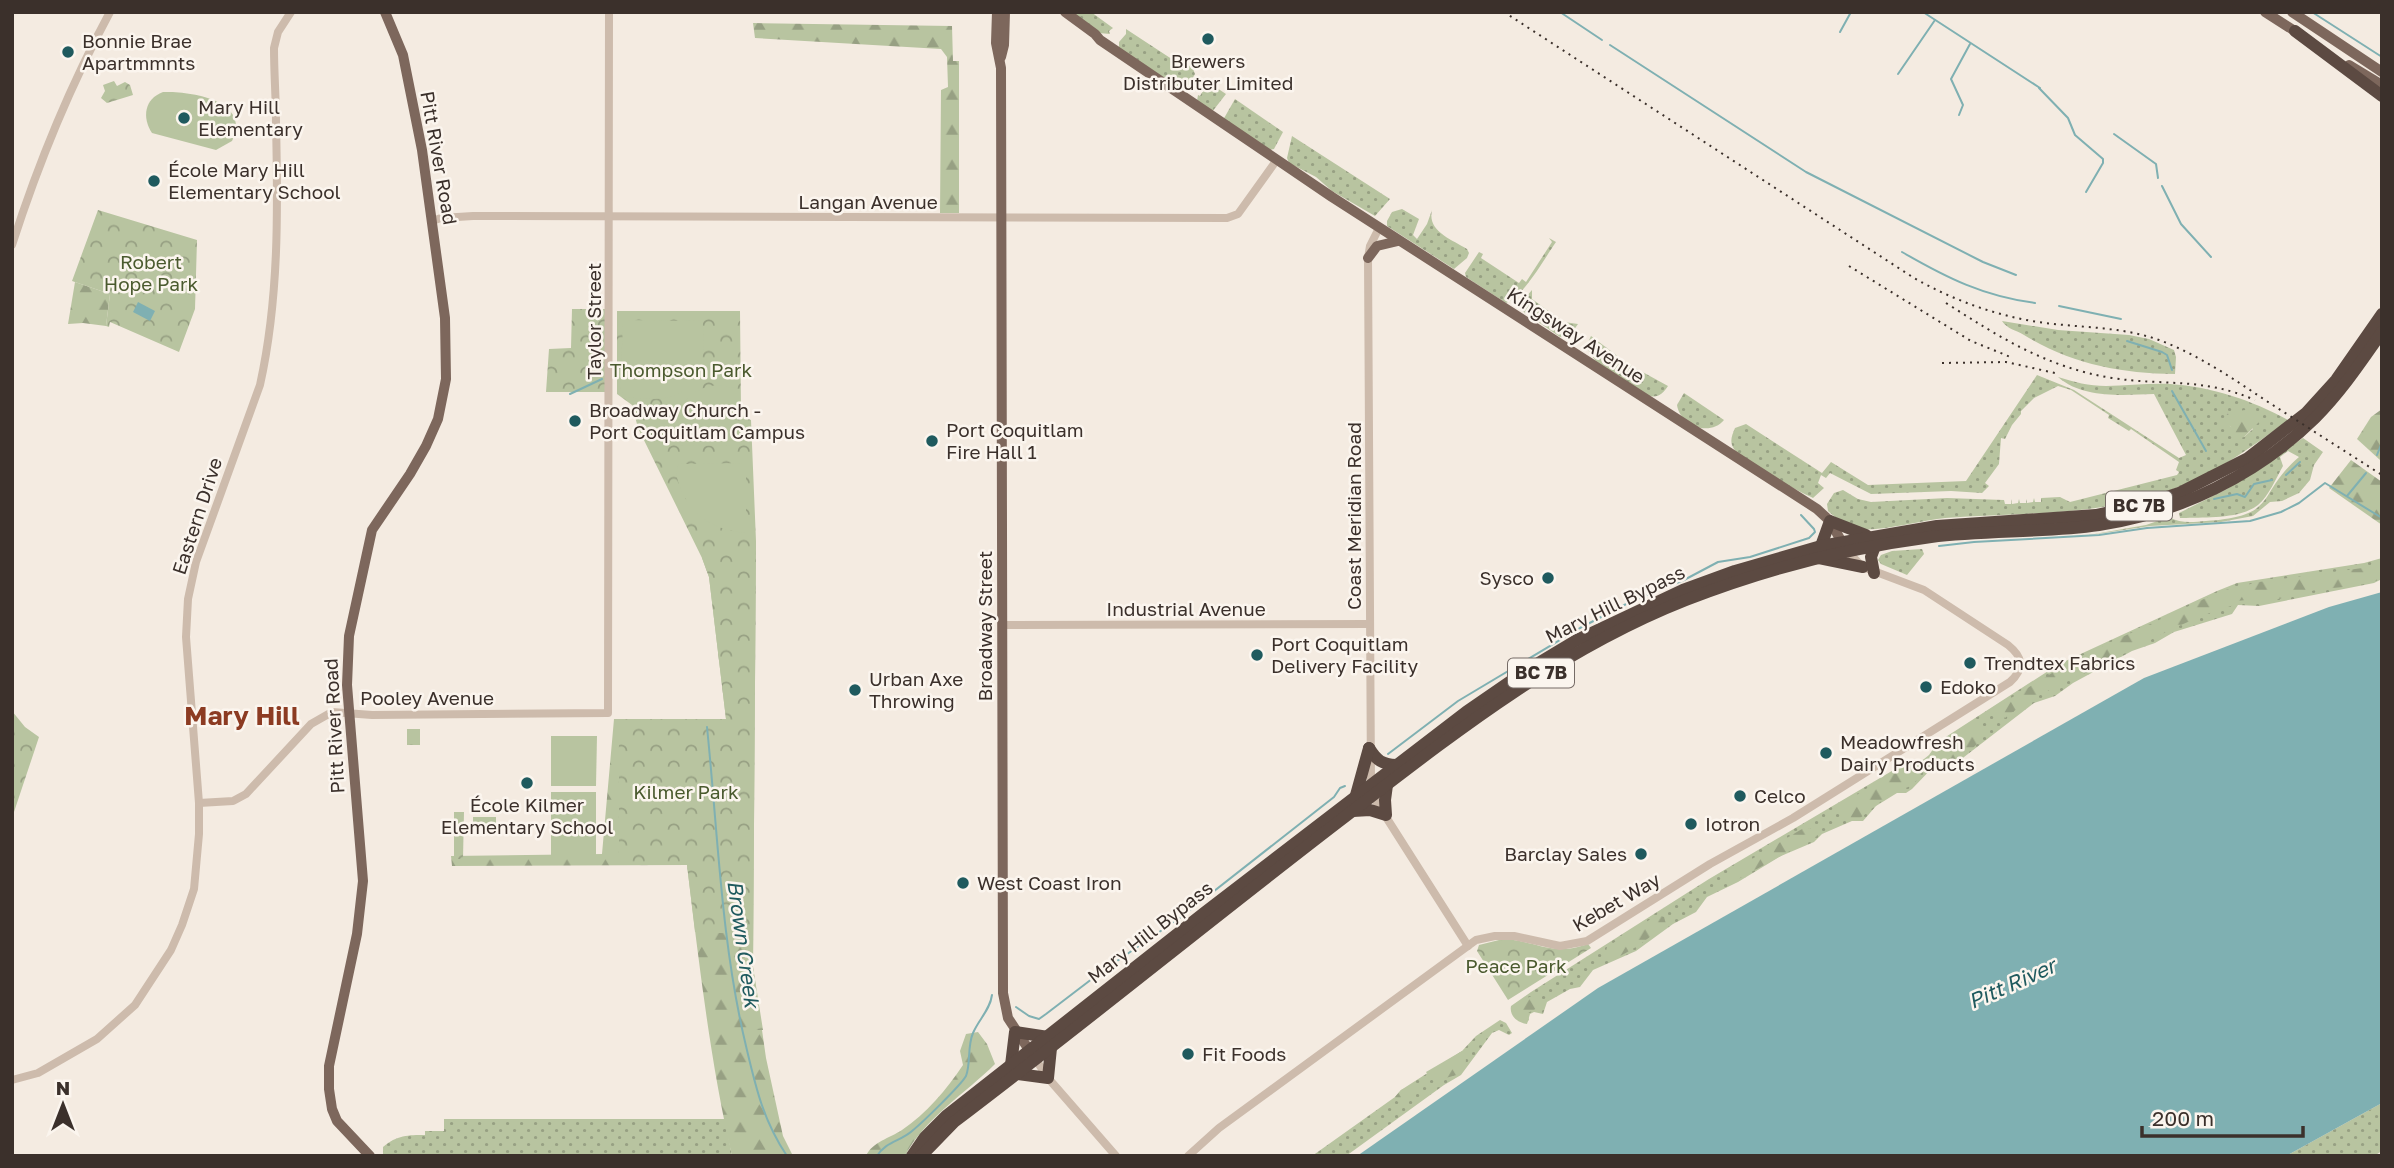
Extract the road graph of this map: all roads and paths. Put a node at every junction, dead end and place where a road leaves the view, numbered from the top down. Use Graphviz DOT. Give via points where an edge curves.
graph roads {
  1 [pos="110,12"];
  2 [pos="291,12"];
  3 [pos="385,12"];
  4 [pos="609,12"];
  5 [pos="997,12"];
  6 [pos="1005,12"];
  7 [pos="1054,12"];
  8 [pos="1065,12"];
  9 [pos="2265,12"];
  10 [pos="2292,12"];
  11 [pos="2295,31"];
  12 [pos="1100,40"];
  13 [pos="1001,57"];
  14 [pos="2380,71"];
  15 [pos="2382,85"];
  16 [pos="2382,96"];
  17 [pos="1276,161"];
  18 [pos="609,216"];
  19 [pos="1002,218"];
  20 [pos="432,221"];
  21 [pos="1379,228"];
  22 [pos="1398,241"];
  23 [pos="12,245"];
  24 [pos="1368,258"];
  25 [pos="2381,319"];
  26 [pos="1830,521"];
  27 [pos="1872,541"];
  28 [pos="1845,546"];
  29 [pos="1820,552"];
  30 [pos="1869,570"];
  31 [pos="1003,625"];
  32 [pos="1369,625"];
  33 [pos="2022,661"];
  34 [pos="608,713"];
  35 [pos="349,714"];
  36 [pos="1369,748"];
  37 [pos="1396,765"];
  38 [pos="1387,785"];
  39 [pos="1371,790"];
  40 [pos="1356,796"];
  41 [pos="199,803"];
  42 [pos="1353,811"];
  43 [pos="1386,815"];
  44 [pos="1468,946"];
  45 [pos="1015,1032"];
  46 [pos="1050,1043"];
  47 [pos="1033,1055"];
  48 [pos="1015,1070"];
  49 [pos="1048,1078"];
  50 [pos="12,1080"];
  51 [pos="370,1156"];
  52 [pos="912,1156"];
  53 [pos="921,1156"];
  54 [pos="1116,1156"];
  55 [pos="1188,1156"];
  1 -- 23 [label="street" via="65,104"];
  2 -- 41 [label="street, Eastern Drive" via="274,48 277,167 271,332 260,385 196,562 188,599 187,661"];
  3 -- 20 [label="main road, Pitt River Road" via="403,55"];
  4 -- 18 [label="street, Taylor Street"];
  5 -- 13 [label="main road, Broadway Street" via="996,43"];
  6 -- 13 [label="main road, Broadway Street"];
  7 -- 12 [label="main road, Kingsway Avenue"];
  8 -- 12 [label="main road, Kingsway Avenue"];
  9 -- 11 [label="main road"];
  10 -- 14 [label="main road"];
  11 -- 15 [label="main road"];
  11 -- 16 [label="highway"];
  12 -- 17 [label="main road, Kingsway Avenue"];
  13 -- 19 [label="main road, Broadway Street"];
  17 -- 19 [label="street, Langan Avenue" via="1238,214 1227,218"];
  17 -- 21 [label="main road, Kingsway Avenue"];
  18 -- 19 [label="street, Langan Avenue"];
  18 -- 20 [label="street, Langan Avenue" via="466,216"];
  18 -- 34 [label="street, Taylor Street"];
  19 -- 31 [label="main road, Broadway Street"];
  20 -- 35 [label="main road, Pitt River Road" via="446,327 444,397 426,446 372,530 349,636"];
  21 -- 22 [label="main road, Kingsway Avenue"];
  21 -- 24 [label="street, Coast Meridian Road"];
  22 -- 24 [label="main road" via="1377,246"];
  22 -- 26 [label="main road, Kingsway Avenue"];
  24 -- 32 [label="street, Coast Meridian Road"];
  25 -- 27 [label="highway, Mary Hill Bypass / BC 7B" via="2336,380 2289,428 2248,458 2179,493 2096,515 1937,526"];
  26 -- 27 [label="highway"];
  26 -- 28 [label="main road, Kingsway Avenue"];
  26 -- 29 [label="highway"];
  27 -- 28 [label="highway, Mary Hill Bypass / BC 7B"];
  27 -- 30 [label="highway"];
  28 -- 29 [label="highway, Mary Hill Bypass / BC 7B"];
  28 -- 30 [label="street, Kingsway Avenue"];
  29 -- 30 [label="highway"];
  29 -- 37 [label="highway, Mary Hill Bypass / BC 7B" via="1735,571 1577,640 1489,695"];
  29 -- 38 [label="highway, Mary Hill Bypass / BC 7B" via="1687,599 1583,649 1491,706"];
  30 -- 33 [label="street, Kingsway Avenue" via="1936,597 2008,645"];
  31 -- 32 [label="street, Industrial Avenue"];
  31 -- 45 [label="main road, Broadway Street" via="1003,993"];
  32 -- 36 [label="street, Coast Meridian Road"];
  33 -- 44 [label="street, Kebet Way" via="2010,682 1587,941 1557,946 1504,935 1484,937"];
  34 -- 35 [label="street, Pooley Avenue"];
  35 -- 41 [label="street, Pooley Avenue" via="332,712 313,723 240,798"];
  35 -- 51 [label="main road, Pitt River Road" via="363,881 357,934 329,1066 329,1089 339,1125"];
  36 -- 37 [label="highway" via="1382,764"];
  36 -- 39 [label="street, Coast Meridian Road"];
  36 -- 40 [label="highway"];
  37 -- 39 [label="highway, Mary Hill Bypass / BC 7B"];
  38 -- 39 [label="highway, Mary Hill Bypass / BC 7B"];
  38 -- 43 [label="highway"];
  39 -- 40 [label="highway, Mary Hill Bypass / BC 7B"];
  39 -- 42 [label="highway, Mary Hill Bypass / BC 7B"];
  39 -- 43 [label="street"];
  40 -- 46 [label="highway, Mary Hill Bypass / BC 7B" via="1204,913"];
  41 -- 50 [label="street, Eastern Drive" via="194,889 171,950 135,1005 97,1039 38,1073"];
  42 -- 43 [label="highway"];
  42 -- 46 [label="highway, Mary Hill Bypass / BC 7B"];
  43 -- 44 [label="street"];
  44 -- 55 [label="street, Kebet Way" via="1219,1128"];
  45 -- 46 [label="highway"];
  45 -- 47 [label="main road, Broadway Street"];
  45 -- 48 [label="highway"];
  46 -- 47 [label="highway, Mary Hill Bypass / BC 7B"];
  46 -- 49 [label="highway"];
  47 -- 48 [label="highway, Mary Hill Bypass / BC 7B"];
  47 -- 49 [label="street, Broadway Street"];
  48 -- 49 [label="highway"];
  48 -- 52 [label="highway, Mary Hill Bypass / BC 7B" via="946,1116"];
  48 -- 53 [label="highway, Mary Hill Bypass / BC 7B"];
  49 -- 54 [label="street, Broadway Street"];
}
